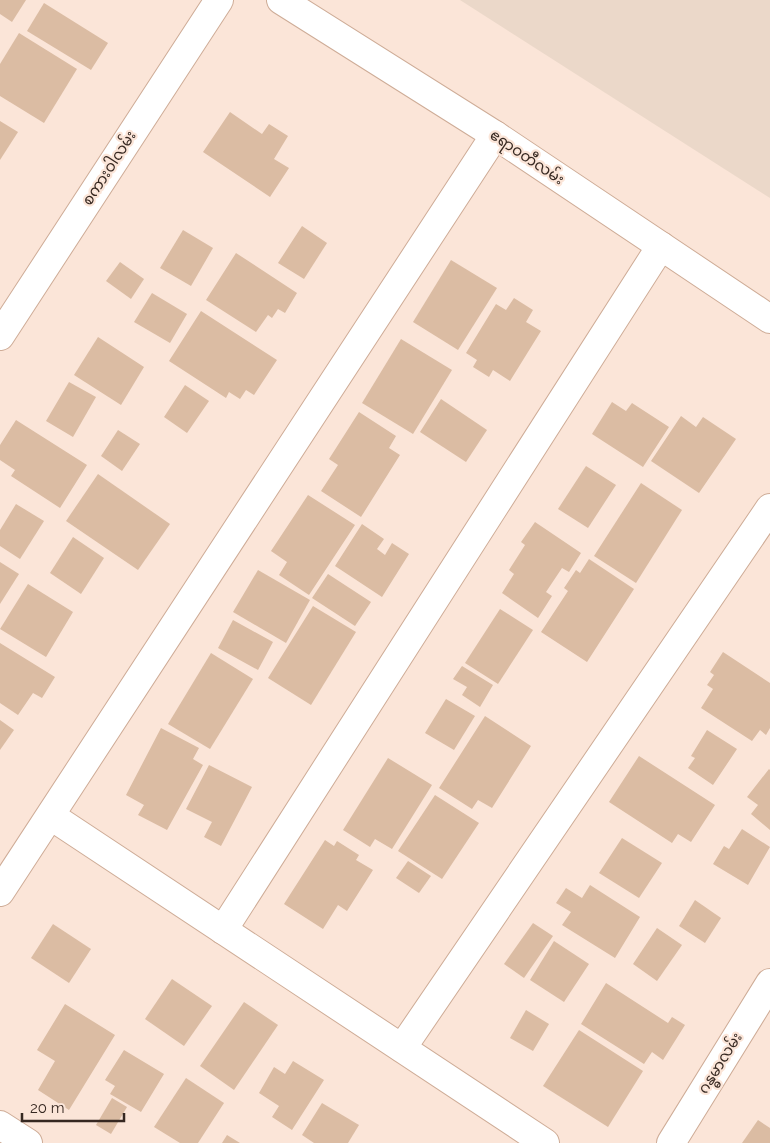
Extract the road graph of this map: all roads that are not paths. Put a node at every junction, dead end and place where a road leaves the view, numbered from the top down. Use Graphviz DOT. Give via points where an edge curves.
graph roads {
  1 [pos="219,0"];
  2 [pos="281,0"];
  3 [pos="495,135"];
  4 [pos="661,246"];
  5 [pos="770,319"];
  6 [pos="0,336"];
  7 [pos="770,508"];
  8 [pos="50,816"];
  9 [pos="0,892"];
  10 [pos="222,930"];
  11 [pos="770,983"];
  12 [pos="402,1048"];
  13 [pos="0,1125"];
  14 [pos="28,1143"];
  15 [pos="545,1143"];
  16 [pos="670,1143"];
  1 -- 6 [label="street, စကားဝါလမ်း"];
  2 -- 3 [label="street, ဧရာဝတီလမ်း"];
  3 -- 4 [label="street, ဧရာဝတီလမ်း"];
  3 -- 8 [label="street"];
  4 -- 5 [label="street, ဧရာဝတီလမ်း"];
  4 -- 10 [label="street"];
  7 -- 12 [label="street"];
  8 -- 9 [label="street"];
  8 -- 10 [label="street"];
  10 -- 12 [label="street"];
  11 -- 16 [label="street, ဂန္ဓမာလမ်း"];
  12 -- 15 [label="street"];
  13 -- 14 [label="street"];
}
